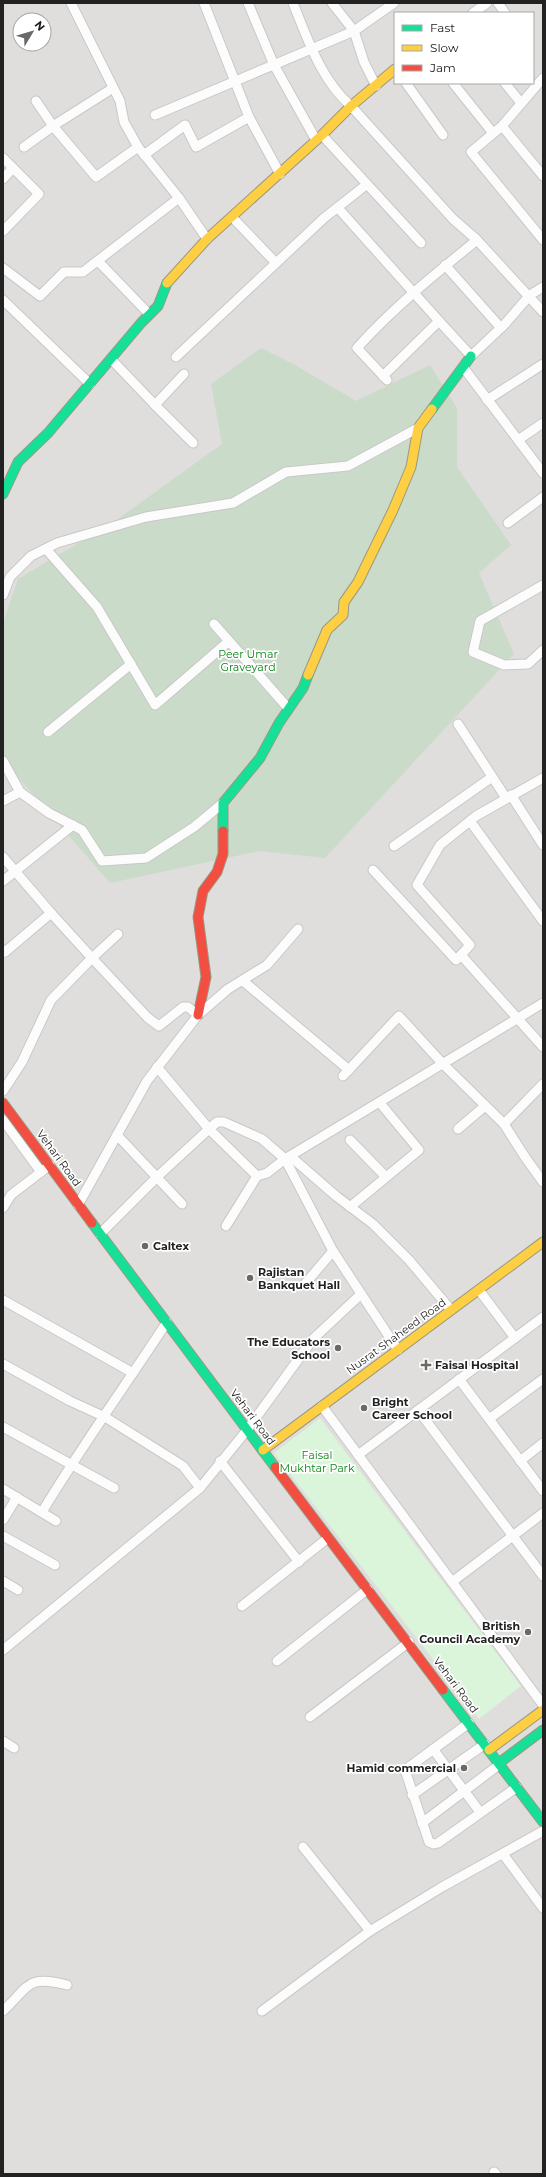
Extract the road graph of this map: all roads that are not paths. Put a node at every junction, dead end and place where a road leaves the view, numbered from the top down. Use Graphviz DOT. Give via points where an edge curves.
graph roads {
  1 [pos="71,3"];
  2 [pos="204,3"];
  3 [pos="248,3"];
  4 [pos="293,3"];
  5 [pos="332,3"];
  6 [pos="394,3"];
  7 [pos="487,3"];
  8 [pos="498,3"];
  9 [pos="474,12"];
  10 [pos="504,12"];
  11 [pos="354,31"];
  12 [pos="311,49"];
  13 [pos="274,65"];
  14 [pos="394,70"];
  15 [pos="543,78"];
  16 [pos="234,82"];
  17 [pos="407,84"];
  18 [pos="454,84"];
  19 [pos="506,84"];
  20 [pos="376,86"];
  21 [pos="113,88"];
  22 [pos="36,101"];
  23 [pos="521,103"];
  24 [pos="351,106"];
  25 [pos="155,115"];
  26 [pos="249,117"];
  27 [pos="53,126"];
  28 [pos="502,126"];
  29 [pos="493,133"];
  30 [pos="443,135"];
  31 [pos="319,138"];
  32 [pos="24,147"];
  33 [pos="138,147"];
  34 [pos="144,155"];
  35 [pos="3,158"];
  36 [pos="13,168"];
  37 [pos="280,174"];
  38 [pos="543,176"];
  39 [pos="3,178"];
  40 [pos="366,185"];
  41 [pos="179,198"];
  42 [pos="338,208"];
  43 [pos="232,217"];
  44 [pos="3,231"];
  45 [pos="207,239"];
  46 [pos="477,240"];
  47 [pos="543,240"];
  48 [pos="421,243"];
  49 [pos="98,261"];
  50 [pos="276,263"];
  51 [pos="445,265"];
  52 [pos="3,268"];
  53 [pos="543,287"];
  54 [pos="413,292"];
  55 [pos="530,295"];
  56 [pos="3,300"];
  57 [pos="543,312"];
  58 [pos="149,314"];
  59 [pos="440,322"];
  60 [pos="501,328"];
  61 [pos="471,356"];
  62 [pos="176,357"];
  63 [pos="111,359"];
  64 [pos="543,364"];
  65 [pos="463,367"];
  66 [pos="184,374"];
  67 [pos="90,384"];
  68 [pos="487,400"];
  69 [pos="155,405"];
  70 [pos="543,423"];
  71 [pos="418,428"];
  72 [pos="518,440"];
  73 [pos="193,443"];
  74 [pos="543,473"];
  75 [pos="3,494"];
  76 [pos="543,497"];
  77 [pos="508,523"];
  78 [pos="46,549"];
  79 [pos="543,585"];
  80 [pos="3,595"];
  81 [pos="214,624"];
  82 [pos="228,642"];
  83 [pos="543,650"];
  84 [pos="131,664"];
  85 [pos="288,708"];
  86 [pos="458,724"];
  87 [pos="48,732"];
  88 [pos="3,761"];
  89 [pos="492,776"];
  90 [pos="543,778"];
  91 [pos="20,792"];
  92 [pos="509,796"];
  93 [pos="3,801"];
  94 [pos="224,803"];
  95 [pos="470,821"];
  96 [pos="73,825"];
  97 [pos="394,846"];
  98 [pos="543,846"];
  99 [pos="3,857"];
  100 [pos="373,870"];
  101 [pos="14,872"];
  102 [pos="3,881"];
  103 [pos="51,913"];
  104 [pos="543,921"];
  105 [pos="298,929"];
  106 [pos="118,934"];
  107 [pos="3,950"];
  108 [pos="461,955"];
  109 [pos="92,958"];
  110 [pos="243,981"];
  111 [pos="543,1003"];
  112 [pos="198,1015"];
  113 [pos="518,1018"];
  114 [pos="543,1047"];
  115 [pos="442,1064"];
  116 [pos="157,1068"];
  117 [pos="543,1084"];
  118 [pos="3,1091"];
  119 [pos="3,1103"];
  120 [pos="380,1103"];
  121 [pos="485,1106"];
  122 [pos="3,1120"];
  123 [pos="504,1124"];
  124 [pos="209,1129"];
  125 [pos="458,1129"];
  126 [pos="117,1135"];
  127 [pos="350,1140"];
  128 [pos="287,1157"];
  129 [pos="50,1165"];
  130 [pos="41,1172"];
  131 [pos="257,1176"];
  132 [pos="156,1177"];
  133 [pos="386,1177"];
  134 [pos="543,1182"];
  135 [pos="7,1193"];
  136 [pos="182,1204"];
  137 [pos="78,1205"];
  138 [pos="350,1206"];
  139 [pos="3,1208"];
  140 [pos="226,1226"];
  141 [pos="100,1234"];
  142 [pos="543,1242"];
  143 [pos="333,1251"];
  144 [pos="304,1285"];
  145 [pos="479,1290"];
  146 [pos="360,1295"];
  147 [pos="3,1300"];
  148 [pos="452,1310"];
  149 [pos="543,1317"];
  150 [pos="167,1322"];
  151 [pos="515,1338"];
  152 [pos="398,1350"];
  153 [pos="3,1364"];
  154 [pos="133,1373"];
  155 [pos="459,1379"];
  156 [pos="543,1379"];
  157 [pos="322,1406"];
  158 [pos="418,1410"];
  159 [pos="105,1417"];
  160 [pos="489,1419"];
  161 [pos="3,1427"];
  162 [pos="247,1430"];
  163 [pos="543,1444"];
  164 [pos="263,1450"];
  165 [pos="358,1455"];
  166 [pos="220,1461"];
  167 [pos="520,1461"];
  168 [pos="71,1464"];
  169 [pos="114,1488"];
  170 [pos="200,1488"];
  171 [pos="3,1489"];
  172 [pos="543,1491"];
  173 [pos="17,1497"];
  174 [pos="42,1512"];
  175 [pos="543,1513"];
  176 [pos="3,1520"];
  177 [pos="56,1521"];
  178 [pos="3,1536"];
  179 [pos="513,1536"];
  180 [pos="328,1538"];
  181 [pos="299,1562"];
  182 [pos="55,1565"];
  183 [pos="543,1576"];
  184 [pos="3,1581"];
  185 [pos="452,1582"];
  186 [pos="368,1589"];
  187 [pos="18,1590"];
  188 [pos="242,1606"];
  189 [pos="409,1642"];
  190 [pos="3,1650"];
  191 [pos="277,1661"];
  192 [pos="543,1705"];
  193 [pos="543,1710"];
  194 [pos="310,1717"];
  195 [pos="469,1723"];
  196 [pos="543,1730"];
  197 [pos="3,1741"];
  198 [pos="487,1747"];
  199 [pos="14,1748"];
  200 [pos="433,1750"];
  201 [pos="499,1764"];
  202 [pos="448,1770"];
  203 [pos="517,1786"];
  204 [pos="464,1791"];
  205 [pos="412,1796"];
  206 [pos="480,1812"];
  207 [pos="543,1822"];
  208 [pos="422,1823"];
  209 [pos="543,1831"];
  210 [pos="303,1847"];
  211 [pos="503,1854"];
  212 [pos="543,1908"];
  213 [pos="370,1931"];
  214 [pos="68,1984"];
  215 [pos="3,2011"];
  216 [pos="262,2011"];
  1 -- 21 [label="street"];
  2 -- 16 [label="street"];
  3 -- 13 [label="street"];
  4 -- 12 [label="street"];
  5 -- 11 [label="street"];
  6 -- 11 [label="street"];
  7 -- 9 [label="street"];
  8 -- 10 [label="street"];
  11 -- 12 [label="street"];
  11 -- 20 [label="street" via="364,62"];
  12 -- 13 [label="street"];
  12 -- 24 [label="street" via="340,97"];
  13 -- 16 [label="street"];
  13 -- 31 [label="street"];
  14 -- 20 [label="street"];
  15 -- 23 [label="street"];
  16 -- 25 [label="street"];
  16 -- 26 [label="street"];
  17 -- 30 [label="street"];
  18 -- 29 [label="street"];
  19 -- 23 [label="street"];
  20 -- 24 [label="street"];
  21 -- 27 [label="street"];
  21 -- 33 [label="street" via="120,101 124,122"];
  22 -- 27 [label="street"];
  23 -- 28 [label="street"];
  24 -- 31 [label="street"];
  24 -- 46 [label="street" via="452,219"];
  26 -- 34 [label="street" via="196,147 185,125"];
  26 -- 37 [label="street"];
  27 -- 32 [label="street"];
  27 -- 33 [label="street" via="96,177"];
  28 -- 29 [label="street"];
  28 -- 38 [label="street"];
  29 -- 47 [label="street" via="471,152"];
  31 -- 37 [label="street"];
  31 -- 40 [label="street"];
  33 -- 34 [label="street"];
  34 -- 41 [label="street"];
  35 -- 36 [label="street"];
  36 -- 39 [label="street"];
  36 -- 44 [label="street" via="39,194"];
  37 -- 43 [label="street"];
  40 -- 42 [label="street"];
  40 -- 48 [label="street"];
  41 -- 45 [label="street"];
  41 -- 49 [label="street"];
  42 -- 50 [label="street"];
  42 -- 54 [label="street"];
  43 -- 45 [label="street"];
  43 -- 50 [label="street"];
  45 -- 58 [label="street" via="168,280 158,306"];
  46 -- 51 [label="street"];
  46 -- 55 [label="street" via="523,292"];
  49 -- 52 [label="street" via="83,272 64,272 40,296"];
  49 -- 58 [label="street"];
  50 -- 62 [label="street"];
  51 -- 54 [label="street"];
  51 -- 60 [label="street"];
  53 -- 55 [label="street"];
  54 -- 59 [label="street"];
  54 -- 59 [label="street" via="357,348 385,378"];
  55 -- 57 [label="street"];
  55 -- 60 [label="street"];
  56 -- 67 [label="street"];
  58 -- 63 [label="street"];
  59 -- 61 [label="street"];
  60 -- 61 [label="street"];
  61 -- 65 [label="street"];
  63 -- 67 [label="street"];
  63 -- 69 [label="street"];
  64 -- 68 [label="street"];
  65 -- 68 [label="street"];
  65 -- 71 [label="street"];
  66 -- 69 [label="street"];
  67 -- 75 [label="street" via="48,433 18,462"];
  68 -- 72 [label="street"];
  69 -- 73 [label="street"];
  70 -- 72 [label="street"];
  71 -- 78 [label="street" via="348,466 286,472 233,503 146,517 57,543"];
  71 -- 85 [label="street" via="411,467 393,510 358,582 344,602 343,615 327,630 303,688"];
  72 -- 74 [label="street"];
  76 -- 77 [label="street"];
  78 -- 80 [label="street" via="31,556 10,577"];
  78 -- 84 [label="street" via="97,607"];
  79 -- 83 [label="street" via="480,621 473,652 504,665 528,664"];
  81 -- 82 [label="street"];
  82 -- 84 [label="street" via="155,705"];
  82 -- 85 [label="street"];
  84 -- 87 [label="street"];
  85 -- 94 [label="street" via="260,758"];
  86 -- 89 [label="street"];
  88 -- 91 [label="street"];
  89 -- 92 [label="street"];
  89 -- 97 [label="street"];
  90 -- 92 [label="street"];
  91 -- 93 [label="street"];
  91 -- 96 [label="street" via="49,813"];
  92 -- 95 [label="street"];
  92 -- 98 [label="street"];
  94 -- 96 [label="street" via="194,827 146,858 102,861 82,830"];
  94 -- 112 [label="street" via="223,854 217,872 203,891 198,917 206,977"];
  95 -- 104 [label="street"];
  95 -- 108 [label="street" via="440,845 417,885 470,945"];
  96 -- 101 [label="street"];
  99 -- 101 [label="street"];
  100 -- 108 [label="street" via="456,960"];
  101 -- 102 [label="street"];
  101 -- 103 [label="street"];
  103 -- 107 [label="street" via="5,952"];
  103 -- 109 [label="street"];
  105 -- 110 [label="street" via="267,965"];
  106 -- 109 [label="street"];
  108 -- 113 [label="street"];
  109 -- 112 [label="street" via="154,1024 163,1024 183,1007 188,1007"];
  109 -- 118 [label="street" via="51,1000 22,1062"];
  110 -- 112 [label="street" via="228,989"];
  110 -- 115 [label="street" via="346,1073 399,1016"];
  111 -- 113 [label="street"];
  112 -- 116 [label="street"];
  113 -- 114 [label="street"];
  113 -- 115 [label="street"];
  115 -- 120 [label="street"];
  115 -- 121 [label="street"];
  116 -- 124 [label="street"];
  116 -- 126 [label="street" via="147,1080"];
  117 -- 123 [label="street"];
  119 -- 129 [label="street, Vehari Road"];
  120 -- 128 [label="street"];
  120 -- 133 [label="street" via="419,1150"];
  121 -- 123 [label="street"];
  121 -- 125 [label="street"];
  122 -- 130 [label="street"];
  123 -- 134 [label="street"];
  124 -- 128 [label="street" via="217,1122 224,1122 262,1139"];
  124 -- 131 [label="street"];
  124 -- 132 [label="street"];
  126 -- 132 [label="street"];
  126 -- 137 [label="street"];
  127 -- 133 [label="street"];
  128 -- 131 [label="street" via="267,1173"];
  128 -- 138 [label="street"];
  128 -- 143 [label="street"];
  129 -- 130 [label="street"];
  129 -- 137 [label="street, Vehari Road"];
  130 -- 135 [label="street"];
  131 -- 140 [label="street"];
  132 -- 136 [label="street"];
  132 -- 141 [label="street"];
  133 -- 138 [label="street"];
  135 -- 139 [label="street"];
  137 -- 141 [label="street, Vehari Road"];
  138 -- 148 [label="street" via="373,1224 409,1260"];
  141 -- 150 [label="street, Vehari Road"];
  142 -- 145 [label="street, Nusrat Shaheed Road"];
  143 -- 144 [label="street"];
  143 -- 146 [label="street"];
  145 -- 148 [label="street, Nusrat Shaheed Road"];
  145 -- 151 [label="street"];
  146 -- 152 [label="street"];
  146 -- 162 [label="street" via="313,1339"];
  147 -- 154 [label="street"];
  148 -- 152 [label="street, Nusrat Shaheed Road"];
  149 -- 151 [label="street"];
  150 -- 154 [label="street"];
  150 -- 162 [label="street, Vehari Road"];
  151 -- 155 [label="street"];
  152 -- 157 [label="street, Nusrat Shaheed Road"];
  153 -- 159 [label="street"];
  154 -- 159 [label="street"];
  155 -- 158 [label="street"];
  155 -- 160 [label="street"];
  156 -- 160 [label="street"];
  157 -- 164 [label="street, Nusrat Shaheed Road"];
  157 -- 165 [label="street"];
  158 -- 165 [label="street"];
  158 -- 179 [label="street"];
  159 -- 168 [label="street"];
  159 -- 170 [label="street" via="183,1466"];
  160 -- 167 [label="street"];
  161 -- 168 [label="street"];
  162 -- 164 [label="street, Vehari Road"];
  162 -- 166 [label="street"];
  163 -- 167 [label="street"];
  164 -- 180 [label="street, Vehari Road"];
  165 -- 185 [label="street"];
  166 -- 170 [label="street"];
  166 -- 181 [label="street"];
  167 -- 172 [label="street"];
  168 -- 169 [label="street"];
  168 -- 174 [label="street"];
  170 -- 190 [label="street"];
  171 -- 173 [label="street"];
  173 -- 174 [label="street"];
  173 -- 176 [label="street"];
  174 -- 177 [label="street"];
  175 -- 179 [label="street"];
  178 -- 182 [label="street"];
  179 -- 183 [label="street"];
  179 -- 185 [label="street"];
  180 -- 181 [label="street"];
  180 -- 186 [label="street, Vehari Road"];
  181 -- 188 [label="street"];
  184 -- 187 [label="street"];
  185 -- 192 [label="street"];
  186 -- 189 [label="street, Vehari Road"];
  186 -- 191 [label="street"];
  189 -- 194 [label="street"];
  189 -- 195 [label="street, Vehari Road"];
  193 -- 198 [label="street"];
  195 -- 198 [label="street, Vehari Road"];
  195 -- 200 [label="street"];
  196 -- 201 [label="street"];
  197 -- 199 [label="street"];
  198 -- 201 [label="street, Vehari Road"];
  198 -- 202 [label="street"];
  200 -- 202 [label="street"];
  200 -- 205 [label="street" via="405,1770"];
  201 -- 203 [label="street, Vehari Road"];
  201 -- 204 [label="street"];
  202 -- 204 [label="street"];
  202 -- 205 [label="street"];
  203 -- 206 [label="street"];
  203 -- 207 [label="street, Vehari Road"];
  204 -- 206 [label="street"];
  204 -- 208 [label="street"];
  205 -- 208 [label="street"];
  206 -- 208 [label="street" via="434,1844 429,1842"];
  209 -- 211 [label="street"];
  210 -- 213 [label="street"];
  211 -- 212 [label="street"];
  211 -- 213 [label="street"];
  213 -- 216 [label="street"];
  214 -- 215 [label="street" via="38,1980 29,1984"];
}
